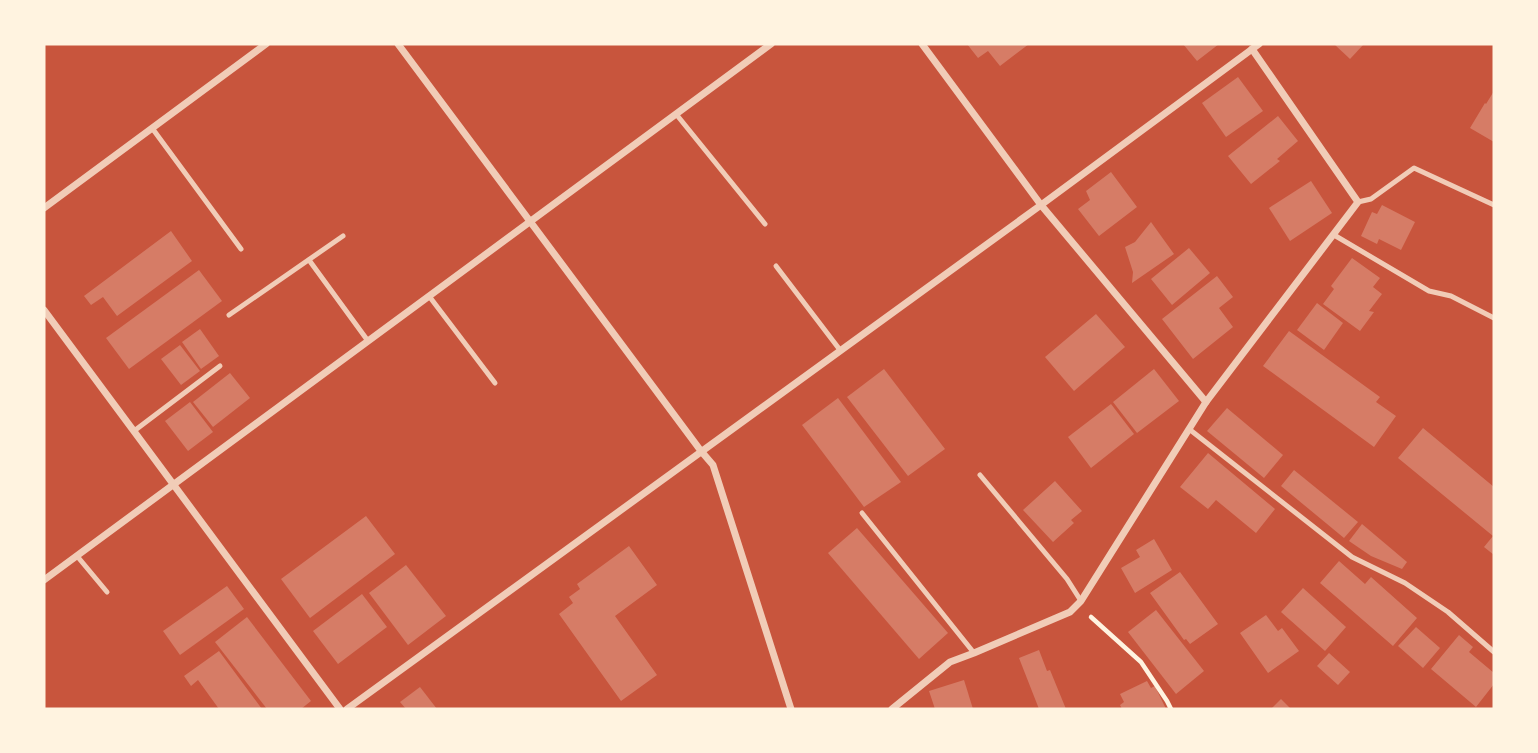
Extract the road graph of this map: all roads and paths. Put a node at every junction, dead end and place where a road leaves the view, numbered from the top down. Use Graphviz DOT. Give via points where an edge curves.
graph roads {
  1 [pos="266,44"];
  2 [pos="398,44"];
  3 [pos="771,44"];
  4 [pos="922,44"];
  5 [pos="1255,46"];
  6 [pos="676,114"];
  7 [pos="152,128"];
  8 [pos="1358,202"];
  9 [pos="1041,205"];
  10 [pos="1494,205"];
  11 [pos="44,208"];
  12 [pos="530,222"];
  13 [pos="765,224"];
  14 [pos="1334,235"];
  15 [pos="343,236"];
  16 [pos="241,249"];
  17 [pos="309,260"];
  18 [pos="776,266"];
  19 [pos="429,296"];
  20 [pos="44,310"];
  21 [pos="229,315"];
  22 [pos="1494,318"];
  23 [pos="368,341"];
  24 [pos="840,350"];
  25 [pos="220,366"];
  26 [pos="495,383"];
  27 [pos="1206,402"];
  28 [pos="1189,429"];
  29 [pos="134,431"];
  30 [pos="701,451"];
  31 [pos="980,475"];
  32 [pos="174,484"];
  33 [pos="862,513"];
  34 [pos="77,555"];
  35 [pos="44,580"];
  36 [pos="107,592"];
  37 [pos="1081,601"];
  38 [pos="1494,652"];
  39 [pos="974,653"];
  40 [pos="341,709"];
  41 [pos="347,709"];
  42 [pos="791,709"];
  43 [pos="892,709"];
  44 [pos="1171,709"];
  1 -- 7 [label="street"];
  2 -- 12 [label="street"];
  3 -- 6 [label="street"];
  4 -- 9 [label="street"];
  5 -- 8 [label="street"];
  5 -- 9 [label="street"];
  6 -- 12 [label="street"];
  6 -- 13 [label="lane"];
  7 -- 11 [label="street"];
  7 -- 16 [label="lane"];
  8 -- 10 [label="lane" via="1371,199 1415,167"];
  8 -- 14 [label="street"];
  9 -- 24 [label="street"];
  9 -- 27 [label="street"];
  12 -- 19 [label="street"];
  12 -- 30 [label="street"];
  14 -- 22 [label="lane" via="1429,290"];
  14 -- 27 [label="street"];
  15 -- 17 [label="lane"];
  17 -- 21 [label="lane"];
  17 -- 23 [label="lane"];
  18 -- 24 [label="lane"];
  19 -- 23 [label="street"];
  19 -- 26 [label="lane"];
  20 -- 29 [label="street"];
  23 -- 32 [label="street"];
  24 -- 30 [label="street"];
  25 -- 29 [label="lane"];
  27 -- 28 [label="street"];
  28 -- 37 [label="street"];
  28 -- 38 [label="lane" via="1352,557 1405,583"];
  29 -- 32 [label="street"];
  30 -- 41 [label="street"];
  30 -- 42 [label="street" via="713,465"];
  31 -- 37 [label="lane"];
  32 -- 34 [label="street"];
  32 -- 40 [label="street"];
  33 -- 39 [label="lane"];
  34 -- 35 [label="street"];
  34 -- 36 [label="lane"];
  37 -- 39 [label="street" via="1070,612"];
  37 -- 44 [label="path" via="1091,617 1141,662"];
  39 -- 43 [label="street" via="950,662"];
}
